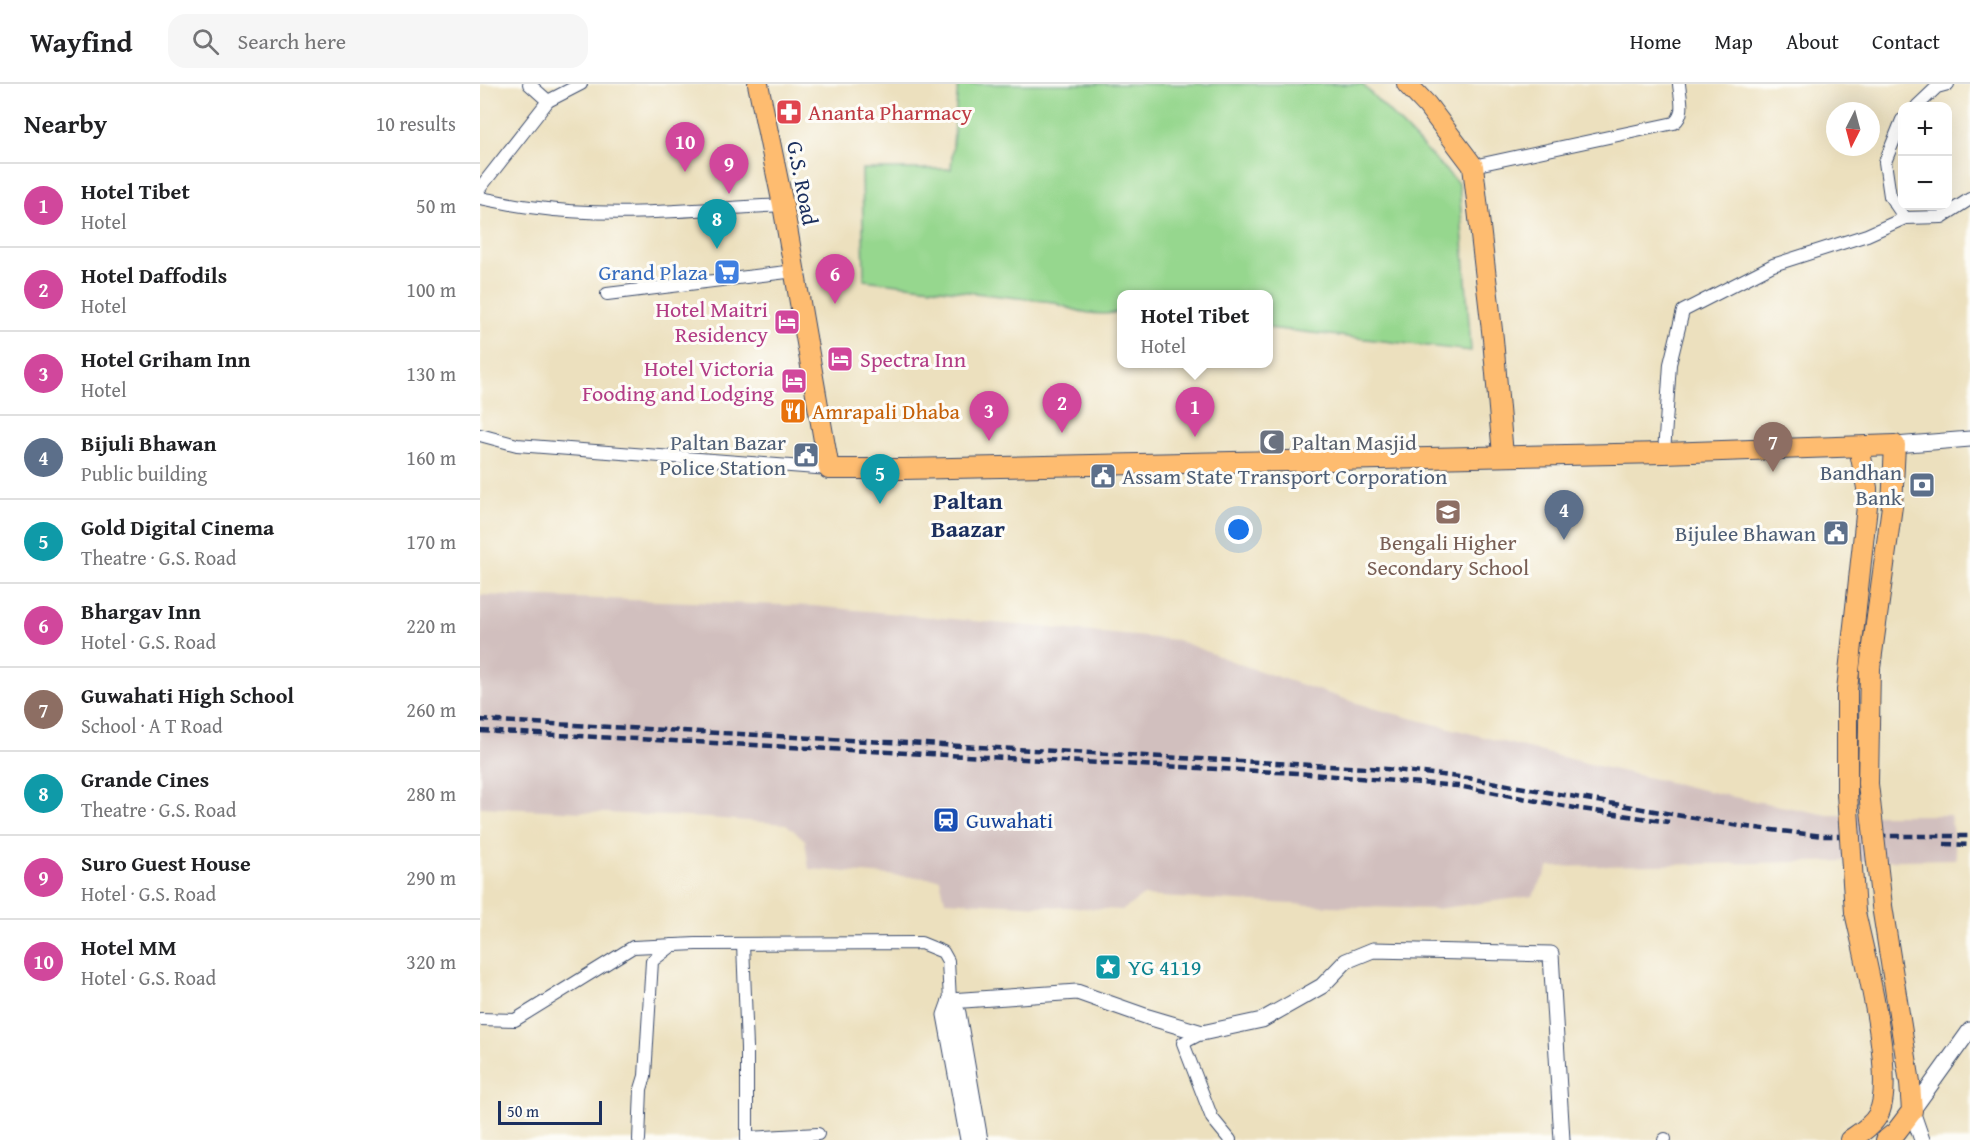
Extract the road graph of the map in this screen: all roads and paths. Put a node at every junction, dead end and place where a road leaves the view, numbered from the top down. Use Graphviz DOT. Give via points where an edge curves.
graph roads {
  1 [pos="529,84"];
  2 [pos="581,84"];
  3 [pos="758,84"];
  4 [pos="1407,84"];
  5 [pos="1678,84"];
  6 [pos="1948,84"];
  7 [pos="548,100"];
  8 [pos="1921,102"];
  9 [pos="1898,130"];
  10 [pos="1473,166"];
  11 [pos="480,188"];
  12 [pos="480,198"];
  13 [pos="1970,199"];
  14 [pos="783,205"];
  15 [pos="1905,218"];
  16 [pos="795,271"];
  17 [pos="607,294"];
  18 [pos="480,435"];
  19 [pos="1970,439"];
  20 [pos="1895,445"];
  21 [pos="1860,447"];
  22 [pos="1664,453"];
  23 [pos="1503,455"];
  24 [pos="829,469"];
  25 [pos="742,944"];
  26 [pos="674,945"];
  27 [pos="950,1001"];
  28 [pos="480,1019"];
  29 [pos="1970,1030"];
  30 [pos="1202,1033"];
  31 [pos="1912,1111"];
  32 [pos="818,1134"];
  33 [pos="747,1139"];
  34 [pos="639,1140"];
  35 [pos="968,1140"];
  36 [pos="980,1140"];
  37 [pos="1230,1140"];
  38 [pos="1562,1140"];
  39 [pos="1850,1140"];
  40 [pos="1886,1140"];
  41 [pos="1922,1140"];
  1 -- 7 [label="street"];
  2 -- 7 [label="street"];
  3 -- 14 [label="main road, G.S. Road"];
  4 -- 10 [label="main road"];
  5 -- 10 [label="street" via="1682,112 1674,123"];
  6 -- 8 [label="street" via="1937,87"];
  7 -- 11 [label="street"];
  9 -- 15 [label="street" via="1885,162 1890,196"];
  10 -- 23 [label="main road"];
  12 -- 14 [label="street" via="531,208 598,212"];
  13 -- 15 [label="street" via="1942,217"];
  14 -- 16 [label="main road, G.S. Road"];
  15 -- 22 [label="street" via="1867,235 1773,265 1683,311 1670,364"];
  16 -- 17 [label="street"];
  16 -- 24 [label="main road, G.S. Road"];
  18 -- 24 [label="street" via="517,445"];
  19 -- 20 [label="street"];
  20 -- 21 [label="main road"];
  20 -- 31 [label="main road, bridge" via="1892,506 1870,668 1868,784"];
  21 -- 22 [label="main road"];
  21 -- 39 [label="main road, bridge" via="1867,506 1847,690 1847,794 1855,912 1872,992 1884,1084 1877,1116"];
  22 -- 23 [label="main road"];
  23 -- 24 [label="main road"];
  25 -- 26 [label="street"];
  25 -- 27 [label="street" via="927,945 943,952 948,961"];
  25 -- 33 [label="street"];
  26 -- 28 [label="street" via="633,947 514,1020"];
  26 -- 34 [label="street" via="652,961"];
  27 -- 30 [label="street" via="1077,992"];
  27 -- 35 [label="street" via="945,1015"];
  27 -- 36 [label="street" via="958,1013"];
  29 -- 31 [label="street"];
  30 -- 37 [label="street" via="1183,1043 1212,1118"];
  30 -- 38 [label="street" via="1262,1020 1322,986 1346,961 1373,950 1551,954"];
  31 -- 40 [label="main road"];
  31 -- 41 [label="street"];
  32 -- 33 [label="street"];
}
